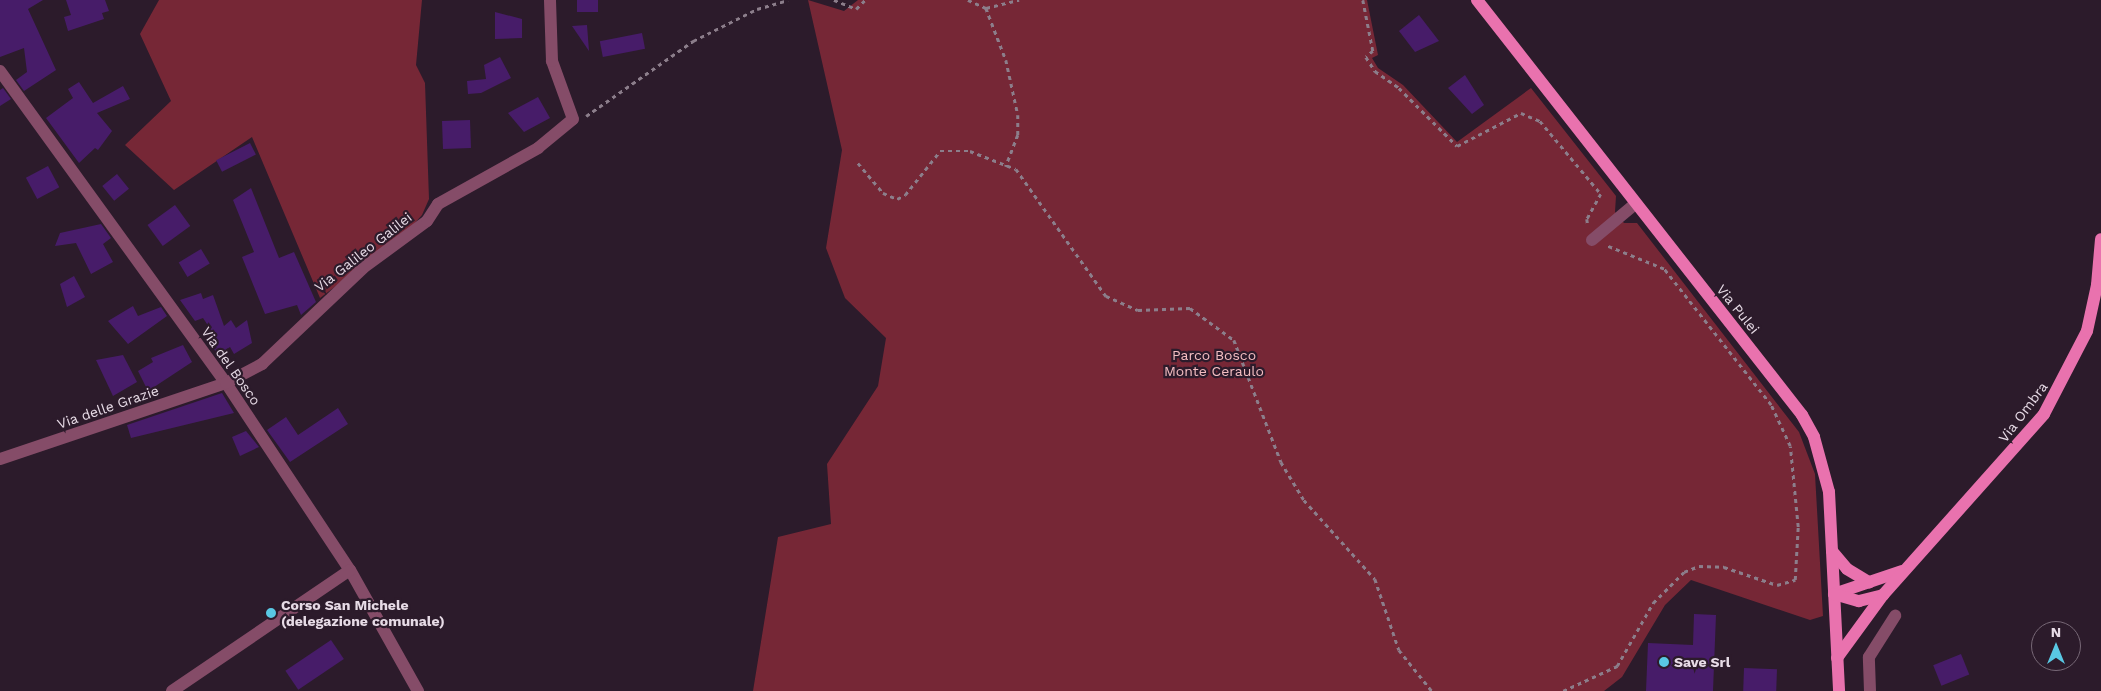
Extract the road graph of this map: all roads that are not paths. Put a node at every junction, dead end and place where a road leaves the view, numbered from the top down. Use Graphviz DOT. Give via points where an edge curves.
graph roads {
  1 [pos="550,0"];
  2 [pos="1477,0"];
  3 [pos="0,71"];
  4 [pos="1635,204"];
  5 [pos="2101,239"];
  6 [pos="1592,240"];
  7 [pos="226,383"];
  8 [pos="0,459"];
  9 [pos="1832,551"];
  10 [pos="350,570"];
  11 [pos="1904,570"];
  12 [pos="1868,582"];
  13 [pos="1834,594"];
  14 [pos="1883,595"];
  15 [pos="1895,616"];
  16 [pos="1837,658"];
  17 [pos="172,691"];
  18 [pos="418,691"];
  19 [pos="1839,691"];
  20 [pos="1870,691"];
  1 -- 7 [label="street, Via Galileo Galilei" via="552,62 573,119 538,148 438,204 427,221 363,268 262,364"];
  2 -- 4 [label="main road, Via Pulei"];
  3 -- 7 [label="street, Via del Bosco"];
  4 -- 6 [label="street"];
  4 -- 9 [label="main road, Via Pulei" via="1802,415 1814,437 1829,492"];
  5 -- 11 [label="main road, Via Ombra" via="2093,308 2060,388 2015,448"];
  7 -- 8 [label="street, Via delle Grazie"];
  7 -- 10 [label="street, Via del Bosco"];
  9 -- 12 [label="main road" via="1847,569"];
  9 -- 13 [label="main road, Via Pulei"];
  10 -- 17 [label="street"];
  10 -- 18 [label="street, Via del Bosco"];
  11 -- 12 [label="main road"];
  11 -- 14 [label="main road, Via Ombra"];
  12 -- 13 [label="main road"];
  13 -- 14 [label="main road" via="1859,600"];
  13 -- 16 [label="main road, Via Pulei"];
  14 -- 16 [label="main road, Via Ombra"];
  15 -- 20 [label="street" via="1868,657"];
  16 -- 19 [label="main road, Via Pulei"];
}
